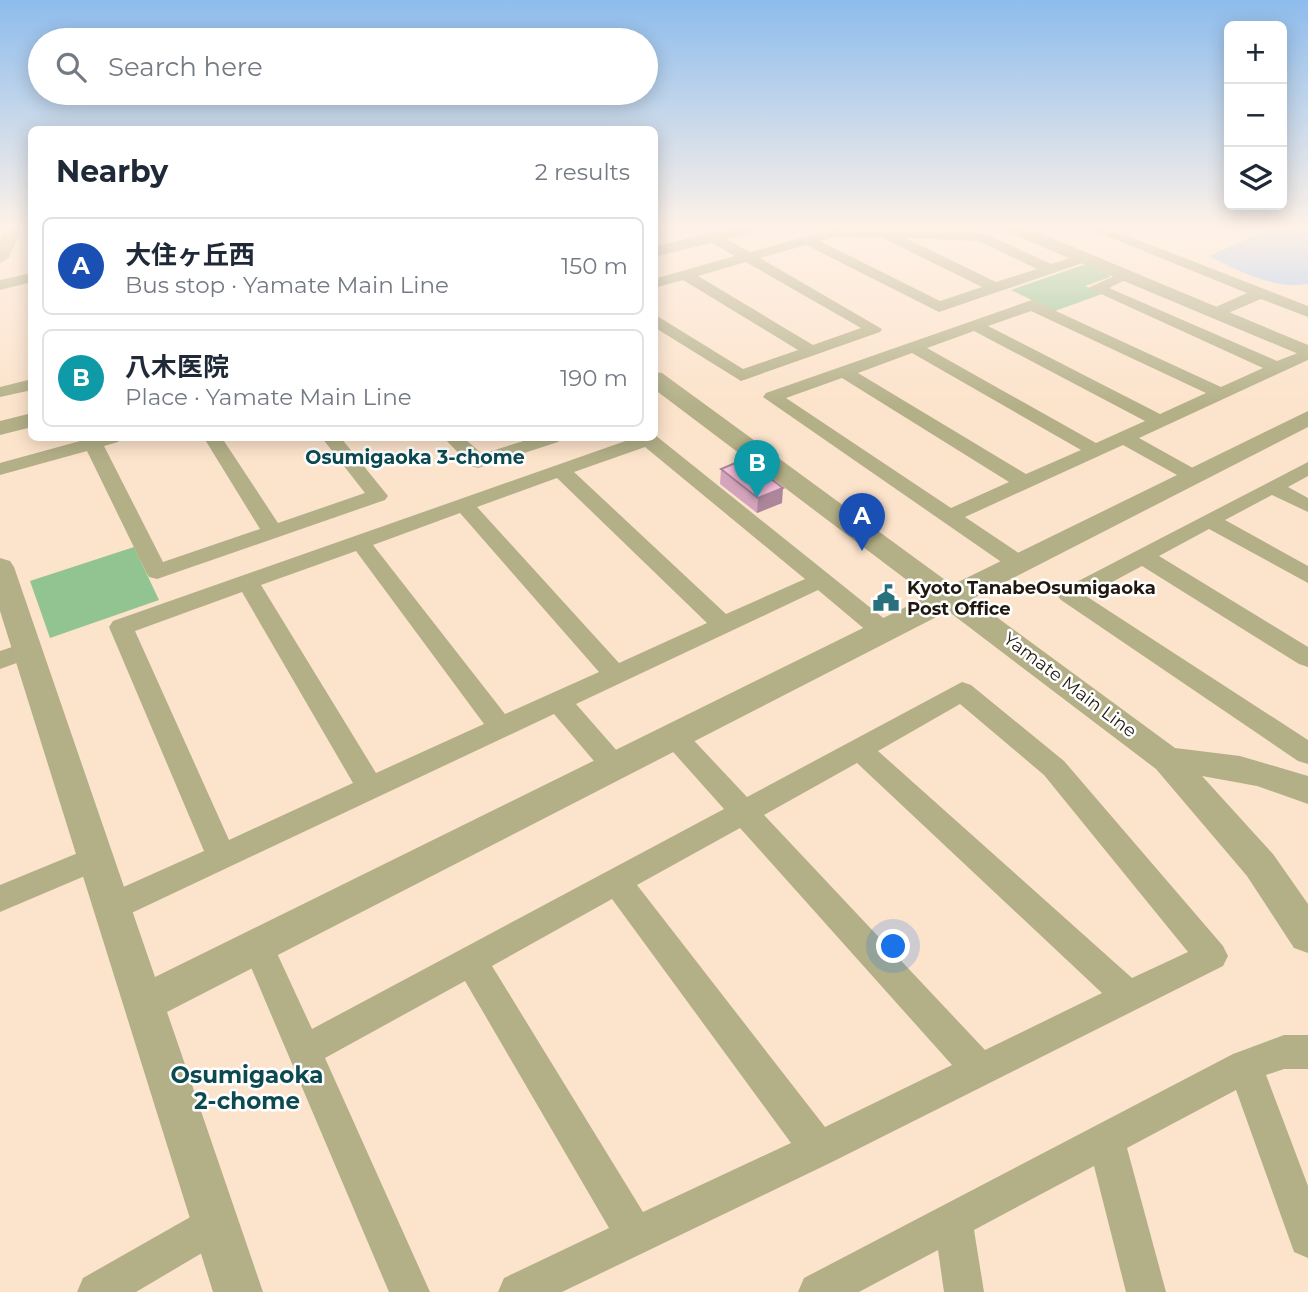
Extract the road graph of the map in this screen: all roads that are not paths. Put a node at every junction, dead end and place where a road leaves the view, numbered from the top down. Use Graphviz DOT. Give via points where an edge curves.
graph roads {
  1 [pos="704,286"];
  2 [pos="800,286"];
  3 [pos="898,286"];
  4 [pos="992,286"];
  5 [pos="1001,286"];
  6 [pos="1100,286"];
  7 [pos="1152,286"];
  8 [pos="1244,286"];
  9 [pos="996,288"];
  10 [pos="1261,293"];
  11 [pos="1308,312"];
  12 [pos="1215,313"];
  13 [pos="658,322"];
  14 [pos="974,325"];
  15 [pos="912,346"];
  16 [pos="811,351"];
  17 [pos="1308,353"];
  18 [pos="1278,368"];
  19 [pos="843,371"];
  20 [pos="658,381"];
  21 [pos="28,385"];
  22 [pos="0,392"];
  23 [pos="1222,394"];
  24 [pos="1308,418"];
  25 [pos="28,421"];
  26 [pos="1162,422"];
  27 [pos="0,428"];
  28 [pos="1125,439"];
  29 [pos="98,441"];
  30 [pos="102,441"];
  31 [pos="215,441"];
  32 [pos="333,441"];
  33 [pos="457,441"];
  34 [pos="542,441"];
  35 [pos="643,441"];
  36 [pos="650,441"];
  37 [pos="1097,451"];
  38 [pos="1308,468"];
  39 [pos="0,469"];
  40 [pos="561,471"];
  41 [pos="1193,476"];
  42 [pos="1026,483"];
  43 [pos="1272,487"];
  44 [pos="464,505"];
  45 [pos="1308,506"];
  46 [pos="948,517"];
  47 [pos="1209,520"];
  48 [pos="273,532"];
  49 [pos="360,542"];
  50 [pos="1142,556"];
  51 [pos="1018,563"];
  52 [pos="0,567"];
  53 [pos="1308,576"];
  54 [pos="821,580"];
  55 [pos="247,582"];
  56 [pos="952,598"];
  57 [pos="723,625"];
  58 [pos="884,631"];
  59 [pos="14,655"];
  60 [pos="1308,658"];
  61 [pos="616,675"];
  62 [pos="559,702"];
  63 [pos="501,728"];
  64 [pos="675,737"];
  65 [pos="859,749"];
  66 [pos="1308,754"];
  67 [pos="1168,760"];
  68 [pos="615,767"];
  69 [pos="370,788"];
  70 [pos="1308,791"];
  71 [pos="743,811"];
  72 [pos="221,855"];
  73 [pos="94,858"];
  74 [pos="615,880"];
  75 [pos="0,899"];
  76 [pos="112,907"];
  77 [pos="1308,936"];
  78 [pos="258,946"];
  79 [pos="471,960"];
  80 [pos="1129,998"];
  81 [pos="144,1003"];
  82 [pos="303,1052"];
  83 [pos="1308,1052"];
  84 [pos="1245,1066"];
  85 [pos="979,1069"];
  86 [pos="1106,1139"];
  87 [pos="819,1149"];
  88 [pos="953,1221"];
  89 [pos="215,1223"];
  90 [pos="636,1237"];
  91 [pos="1308,1238"];
  92 [pos="97,1292"];
  93 [pos="238,1292"];
  94 [pos="410,1292"];
  95 [pos="518,1292"];
  96 [pos="818,1292"];
  97 [pos="964,1292"];
  98 [pos="1146,1292"];
  1 -- 16 [label="street"];
  2 -- 16 [label="street" via="874,329"];
  3 -- 9 [label="street" via="939,307"];
  4 -- 9 [label="street"];
  5 -- 9 [label="street"];
  6 -- 18 [label="street" via="1096,288"];
  7 -- 12 [label="street"];
  8 -- 10 [label="street"];
  10 -- 11 [label="street"];
  10 -- 12 [label="street"];
  12 -- 17 [label="street"];
  13 -- 16 [label="street" via="741,376"];
  14 -- 15 [label="street"];
  14 -- 23 [label="street" via="1032,305"];
  14 -- 26 [label="street"];
  15 -- 19 [label="street"];
  15 -- 37 [label="street"];
  17 -- 18 [label="street"];
  18 -- 23 [label="street"];
  19 -- 42 [label="street"];
  19 -- 46 [label="street" via="772,397"];
  20 -- 56 [label="street, Yamate Main Line"];
  21 -- 22 [label="street"];
  23 -- 26 [label="street"];
  24 -- 41 [label="street"];
  25 -- 27 [label="street"];
  26 -- 28 [label="street"];
  28 -- 37 [label="street"];
  28 -- 41 [label="street"];
  29 -- 39 [label="street"];
  30 -- 48 [label="street" via="157,572"];
  31 -- 48 [label="street"];
  32 -- 48 [label="street" via="378,496"];
  33 -- 34 [label="street" via="478,462"];
  35 -- 40 [label="street"];
  36 -- 54 [label="street"];
  37 -- 42 [label="street"];
  38 -- 43 [label="street"];
  40 -- 44 [label="street"];
  40 -- 57 [label="street"];
  41 -- 51 [label="street"];
  42 -- 46 [label="street"];
  43 -- 45 [label="street"];
  43 -- 47 [label="street"];
  44 -- 49 [label="street"];
  44 -- 61 [label="street"];
  46 -- 51 [label="street"];
  47 -- 50 [label="street"];
  47 -- 53 [label="street"];
  49 -- 55 [label="street"];
  49 -- 63 [label="street"];
  50 -- 60 [label="street"];
  50 -- 66 [label="street" via="1069,595"];
  51 -- 56 [label="street"];
  52 -- 59 [label="street"];
  54 -- 57 [label="street"];
  54 -- 58 [label="street"];
  55 -- 69 [label="street"];
  55 -- 72 [label="street" via="121,627"];
  56 -- 58 [label="street"];
  56 -- 67 [label="street, Yamate Main Line"];
  57 -- 61 [label="street"];
  58 -- 64 [label="street"];
  59 -- 73 [label="street"];
  61 -- 62 [label="street"];
  62 -- 63 [label="street"];
  62 -- 68 [label="street"];
  63 -- 69 [label="street"];
  64 -- 68 [label="street"];
  64 -- 71 [label="street"];
  65 -- 71 [label="street"];
  65 -- 80 [label="street"];
  65 -- 80 [label="street" via="962,691 1054,768 1212,956"];
  67 -- 70 [label="street" via="1223,764"];
  67 -- 77 [label="street, Yamate Main Line" via="1260,865"];
  68 -- 78 [label="street"];
  69 -- 72 [label="street"];
  71 -- 74 [label="street"];
  71 -- 85 [label="street"];
  72 -- 76 [label="street"];
  73 -- 75 [label="street"];
  73 -- 76 [label="street"];
  74 -- 79 [label="street"];
  74 -- 87 [label="street"];
  76 -- 81 [label="street"];
  78 -- 81 [label="street"];
  78 -- 82 [label="street"];
  79 -- 82 [label="street"];
  79 -- 90 [label="street"];
  80 -- 85 [label="street"];
  81 -- 89 [label="street"];
  82 -- 94 [label="street"];
  83 -- 84 [label="street" via="1284,1052"];
  84 -- 86 [label="street"];
  84 -- 91 [label="street"];
  85 -- 87 [label="street"];
  86 -- 88 [label="street"];
  86 -- 98 [label="street"];
  87 -- 90 [label="street"];
  88 -- 96 [label="street"];
  88 -- 97 [label="street"];
  89 -- 92 [label="street"];
  89 -- 93 [label="street"];
  90 -- 95 [label="street"];
}
